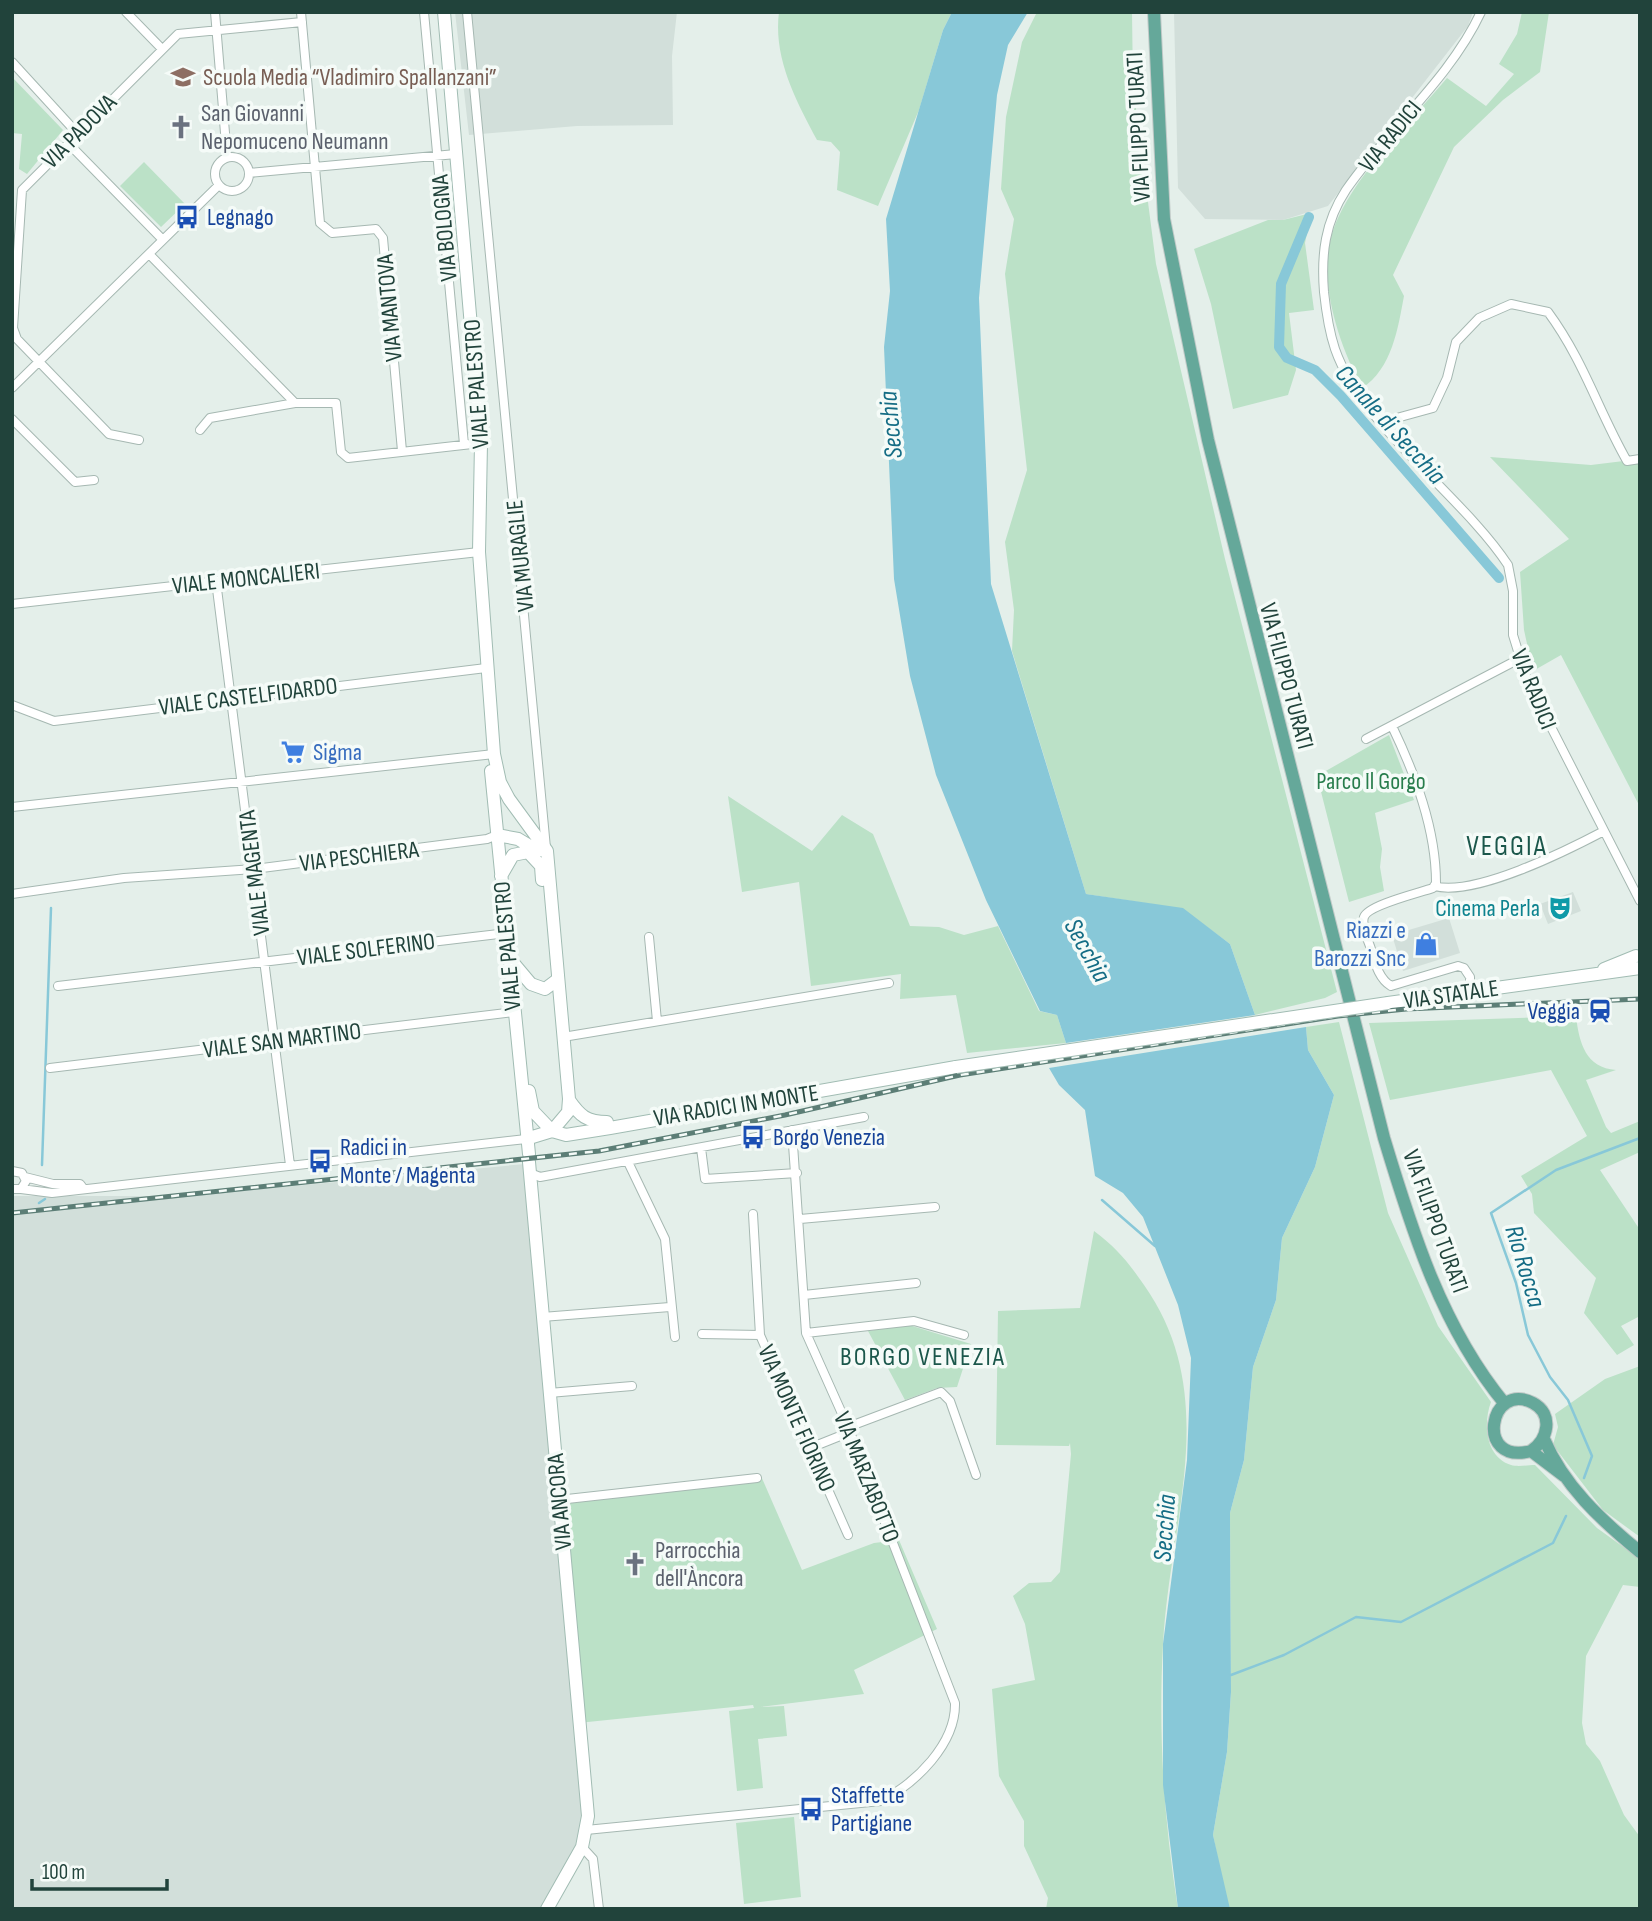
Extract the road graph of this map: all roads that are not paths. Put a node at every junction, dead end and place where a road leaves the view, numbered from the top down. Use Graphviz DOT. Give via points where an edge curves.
graph roads {
  1 [pos="126,12"];
  2 [pos="215,12"];
  3 [pos="424,12"];
  4 [pos="467,12"];
  5 [pos="1154,12"];
  6 [pos="1481,12"];
  7 [pos="443,13"];
  8 [pos="301,17"];
  9 [pos="216,29"];
  10 [pos="162,49"];
  11 [pos="12,62"];
  12 [pos="77,133"];
  13 [pos="68,142"];
  14 [pos="456,153"];
  15 [pos="437,155"];
  16 [pos="227,158"];
  17 [pos="315,165"];
  18 [pos="249,173"];
  19 [pos="219,186"];
  20 [pos="163,240"];
  21 [pos="149,254"];
  22 [pos="39,362"];
  23 [pos="12,388"];
  24 [pos="295,403"];
  25 [pos="12,419"];
  26 [pos="1382,422"];
  27 [pos="200,430"];
  28 [pos="139,440"];
  29 [pos="481,443"];
  30 [pos="464,444"];
  31 [pos="402,451"];
  32 [pos="1640,459"];
  33 [pos="94,480"];
  34 [pos="479,552"];
  35 [pos="216,582"];
  36 [pos="12,604"];
  37 [pos="1519,659"];
  38 [pos="486,668"];
  39 [pos="233,698"];
  40 [pos="12,705"];
  41 [pos="1392,726"];
  42 [pos="1366,740"];
  43 [pos="494,754"];
  44 [pos="243,782"];
  45 [pos="12,807"];
  46 [pos="1604,831"];
  47 [pos="497,835"];
  48 [pos="547,851"];
  49 [pos="254,869"];
  50 [pos="501,876"];
  51 [pos="1434,887"];
  52 [pos="12,894"];
  53 [pos="550,901"];
  54 [pos="1640,902"];
  55 [pos="507,933"];
  56 [pos="649,937"];
  57 [pos="553,940"];
  58 [pos="1639,958"];
  59 [pos="509,959"];
  60 [pos="264,960"];
  61 [pos="557,980"];
  62 [pos="890,983"];
  63 [pos="58,986"];
  64 [pos="1471,992"];
  65 [pos="1388,1003"];
  66 [pos="514,1012"];
  67 [pos="657,1021"];
  68 [pos="563,1037"];
  69 [pos="274,1040"];
  70 [pos="518,1055"];
  71 [pos="50,1068"];
  72 [pos="569,1099"];
  73 [pos="864,1117"];
  74 [pos="616,1125"];
  75 [pos="792,1130"];
  76 [pos="552,1131"];
  77 [pos="526,1139"];
  78 [pos="701,1148"];
  79 [pos="628,1162"];
  80 [pos="529,1163"];
  81 [pos="290,1165"];
  82 [pos="13,1170"];
  83 [pos="797,1173"];
  84 [pos="25,1177"];
  85 [pos="83,1188"];
  86 [pos="17,1189"];
  87 [pos="935,1207"];
  88 [pos="754,1214"];
  89 [pos="800,1219"];
  90 [pos="916,1283"];
  91 [pos="804,1295"];
  92 [pos="670,1307"];
  93 [pos="542,1317"];
  94 [pos="806,1333"];
  95 [pos="702,1334"];
  96 [pos="760,1335"];
  97 [pos="964,1335"];
  98 [pos="675,1338"];
  99 [pos="632,1386"];
  100 [pos="549,1393"];
  101 [pos="1506,1404"];
  102 [pos="849,1430"];
  103 [pos="1544,1439"];
  104 [pos="810,1448"];
  105 [pos="1531,1451"];
  106 [pos="976,1475"];
  107 [pos="1564,1476"];
  108 [pos="757,1478"];
  109 [pos="558,1500"];
  110 [pos="848,1535"];
  111 [pos="1640,1552"];
  112 [pos="586,1830"];
  113 [pos="582,1847"];
  114 [pos="547,1909"];
  115 [pos="599,1909"];
  1 -- 10 [label="street"];
  2 -- 9 [label="street"];
  3 -- 15 [label="street, VIA BOLOGNA"];
  4 -- 48 [label="street, VIA MURAGLIE"];
  5 -- 101 [label="main road, VIA FILIPPO TURATI" via="1164,219 1241,583 1406,1211 1445,1308 1489,1384"];
  6 -- 26 [label="street, VIA RADICI" via="1448,65 1348,188 1332,215 1324,243 1325,300 1335,349 1354,387"];
  7 -- 14 [label="main road, VIALE PALESTRO"];
  8 -- 9 [label="street, VIA PADOVA"];
  8 -- 17 [label="street, VIA MANTOVA"];
  9 -- 10 [label="street, VIA PADOVA" via="178,34"];
  9 -- 16 [label="street"];
  10 -- 12 [label="street, VIA PADOVA"];
  11 -- 12 [label="street"];
  12 -- 13 [label="street, VIA PADOVA"];
  13 -- 20 [label="street"];
  13 -- 22 [label="street, VIA PADOVA" via="22,190 13,328 17,339"];
  14 -- 15 [label="street"];
  14 -- 29 [label="main road, VIALE PALESTRO"];
  15 -- 17 [label="street"];
  15 -- 30 [label="street, VIA BOLOGNA"];
  16 -- 18 [label="street" via="243,161"];
  16 -- 19 [label="street" via="215,170"];
  17 -- 18 [label="street"];
  17 -- 31 [label="street, VIA MANTOVA" via="324,229 332,233 376,229 382,234"];
  18 -- 19 [label="street" via="246,184 237,190"];
  19 -- 20 [label="street"];
  20 -- 21 [label="street"];
  21 -- 22 [label="street"];
  21 -- 24 [label="street"];
  22 -- 23 [label="street"];
  22 -- 28 [label="street, VIA PADOVA" via="109,434"];
  24 -- 27 [label="street" via="210,418"];
  24 -- 31 [label="street" via="336,404 341,452 348,458"];
  25 -- 33 [label="street" via="75,482"];
  26 -- 32 [label="street" via="1433,408 1456,342 1479,318 1511,304 1548,312 1572,345 1627,461"];
  26 -- 37 [label="street, VIA RADICI" via="1508,565"];
  29 -- 30 [label="street"];
  29 -- 34 [label="main road, VIALE PALESTRO"];
  30 -- 31 [label="street"];
  34 -- 35 [label="street, VIALE MONCALIERI"];
  34 -- 38 [label="main road, VIALE PALESTRO"];
  35 -- 36 [label="street, VIALE MONCALIERI"];
  35 -- 39 [label="street, VIALE MAGENTA"];
  37 -- 41 [label="street"];
  37 -- 46 [label="street, VIA RADICI"];
  38 -- 39 [label="street, VIALE CASTELFIDARDO"];
  38 -- 43 [label="main road, VIALE PALESTRO"];
  39 -- 40 [label="street, VIALE CASTELFIDARDO" via="54,720"];
  39 -- 44 [label="street, VIALE MAGENTA"];
  41 -- 42 [label="street"];
  41 -- 51 [label="street" via="1433,838"];
  43 -- 44 [label="street"];
  43 -- 47 [label="main road, VIALE PALESTRO"];
  43 -- 48 [label="main road, VIALE PALESTRO" via="509,799"];
  44 -- 45 [label="street"];
  44 -- 49 [label="street, VIALE MAGENTA"];
  46 -- 51 [label="street" via="1559,855 1449,890"];
  46 -- 54 [label="street, VIA RADICI"];
  47 -- 49 [label="street, VIA PESCHIERA"];
  47 -- 50 [label="main road, VIALE PALESTRO"];
  47 -- 53 [label="main road" via="518,839 539,852"];
  48 -- 53 [label="main road, VIA MURAGLIE"];
  49 -- 52 [label="street, VIA PESCHIERA" via="124,878"];
  49 -- 60 [label="street, VIALE MAGENTA"];
  50 -- 55 [label="main road, VIALE PALESTRO"];
  50 -- 57 [label="main road" via="513,855 528,852 536,858 541,866 547,933"];
  51 -- 64 [label="street" via="1368,911 1363,925 1377,967 1391,986 1458,966 1470,977"];
  53 -- 57 [label="main road, VIA MURAGLIE"];
  55 -- 59 [label="main road, VIALE PALESTRO"];
  55 -- 60 [label="street, VIALE SOLFERINO"];
  56 -- 67 [label="street"];
  57 -- 61 [label="main road, VIA MURAGLIE"];
  58 -- 64 [label="main road, VIA STATALE" via="1598,973"];
  59 -- 61 [label="main road" via="535,987 545,989"];
  59 -- 66 [label="main road, VIALE PALESTRO"];
  60 -- 63 [label="street, VIALE SOLFERINO"];
  60 -- 69 [label="street, VIALE MAGENTA"];
  61 -- 68 [label="main road, VIA MURAGLIE"];
  62 -- 67 [label="street"];
  64 -- 65 [label="main road, VIA STATALE"];
  65 -- 74 [label="main road, VIA RADICI IN MONTE, bridge" via="956,1067"];
  66 -- 69 [label="street, VIALE SAN MARTINO"];
  66 -- 70 [label="main road, VIALE PALESTRO"];
  67 -- 68 [label="street"];
  68 -- 72 [label="main road, VIA MURAGLIE"];
  69 -- 71 [label="street, VIALE SAN MARTINO"];
  69 -- 81 [label="street, VIALE MAGENTA"];
  70 -- 76 [label="main road" via="527,1073 533,1111"];
  70 -- 77 [label="main road, VIALE PALESTRO"];
  72 -- 74 [label="main road" via="590,1122"];
  72 -- 76 [label="main road" via="568,1112"];
  73 -- 75 [label="street"];
  74 -- 76 [label="main road, VIA RADICI IN MONTE" via="566,1135"];
  75 -- 78 [label="street"];
  75 -- 83 [label="street, VIA MARZABOTTO"];
  76 -- 77 [label="main road, VIA RADICI IN MONTE"];
  77 -- 80 [label="main road, VIALE PALESTRO"];
  77 -- 81 [label="street, VIA RADICI IN MONTE"];
  78 -- 79 [label="street"];
  78 -- 83 [label="street" via="705,1179"];
  79 -- 80 [label="street" via="624,1158"];
  79 -- 92 [label="street" via="665,1239"];
  80 -- 93 [label="main road, VIA ANCORA"];
  81 -- 85 [label="street, VIA RADICI IN MONTE"];
  82 -- 84 [label="street, VIA RADICI IN MONTE"];
  83 -- 89 [label="street, VIA MARZABOTTO"];
  84 -- 85 [label="street, VIA RADICI IN MONTE"];
  84 -- 86 [label="street, VIA RADICI IN MONTE"];
  85 -- 86 [label="street, VIA RADICI IN MONTE" via="52,1193"];
  87 -- 89 [label="street"];
  88 -- 96 [label="street, VIA MONTE FIORINO"];
  89 -- 91 [label="street, VIA MARZABOTTO"];
  90 -- 91 [label="street"];
  91 -- 94 [label="street, VIA MARZABOTTO"];
  92 -- 93 [label="street"];
  92 -- 98 [label="street"];
  93 -- 100 [label="main road, VIA ANCORA"];
  94 -- 97 [label="street" via="914,1321"];
  94 -- 102 [label="street, VIA MARZABOTTO"];
  95 -- 96 [label="street"];
  96 -- 104 [label="street, VIA MONTE FIORINO"];
  99 -- 100 [label="street"];
  100 -- 109 [label="main road, VIA ANCORA"];
  101 -- 103 [label="main road" via="1525,1400 1539,1407 1547,1422"];
  101 -- 105 [label="main road" via="1494,1417 1494,1435 1505,1449"];
  102 -- 104 [label="street"];
  102 -- 106 [label="street" via="941,1392 950,1401"];
  102 -- 112 [label="street, VIA MARZABOTTO" via="956,1703 954,1727 943,1748 892,1795 871,1803"];
  103 -- 105 [label="main road"];
  103 -- 107 [label="main road"];
  104 -- 110 [label="street, VIA MONTE FIORINO"];
  105 -- 107 [label="main road"];
  107 -- 111 [label="main road" via="1589,1507"];
  108 -- 109 [label="street"];
  109 -- 112 [label="main road, VIA ANCORA"];
  112 -- 113 [label="main road, VIA ANCORA"];
  113 -- 114 [label="main road, VIA ANCORA"];
  113 -- 115 [label="street" via="593,1859"];
}
